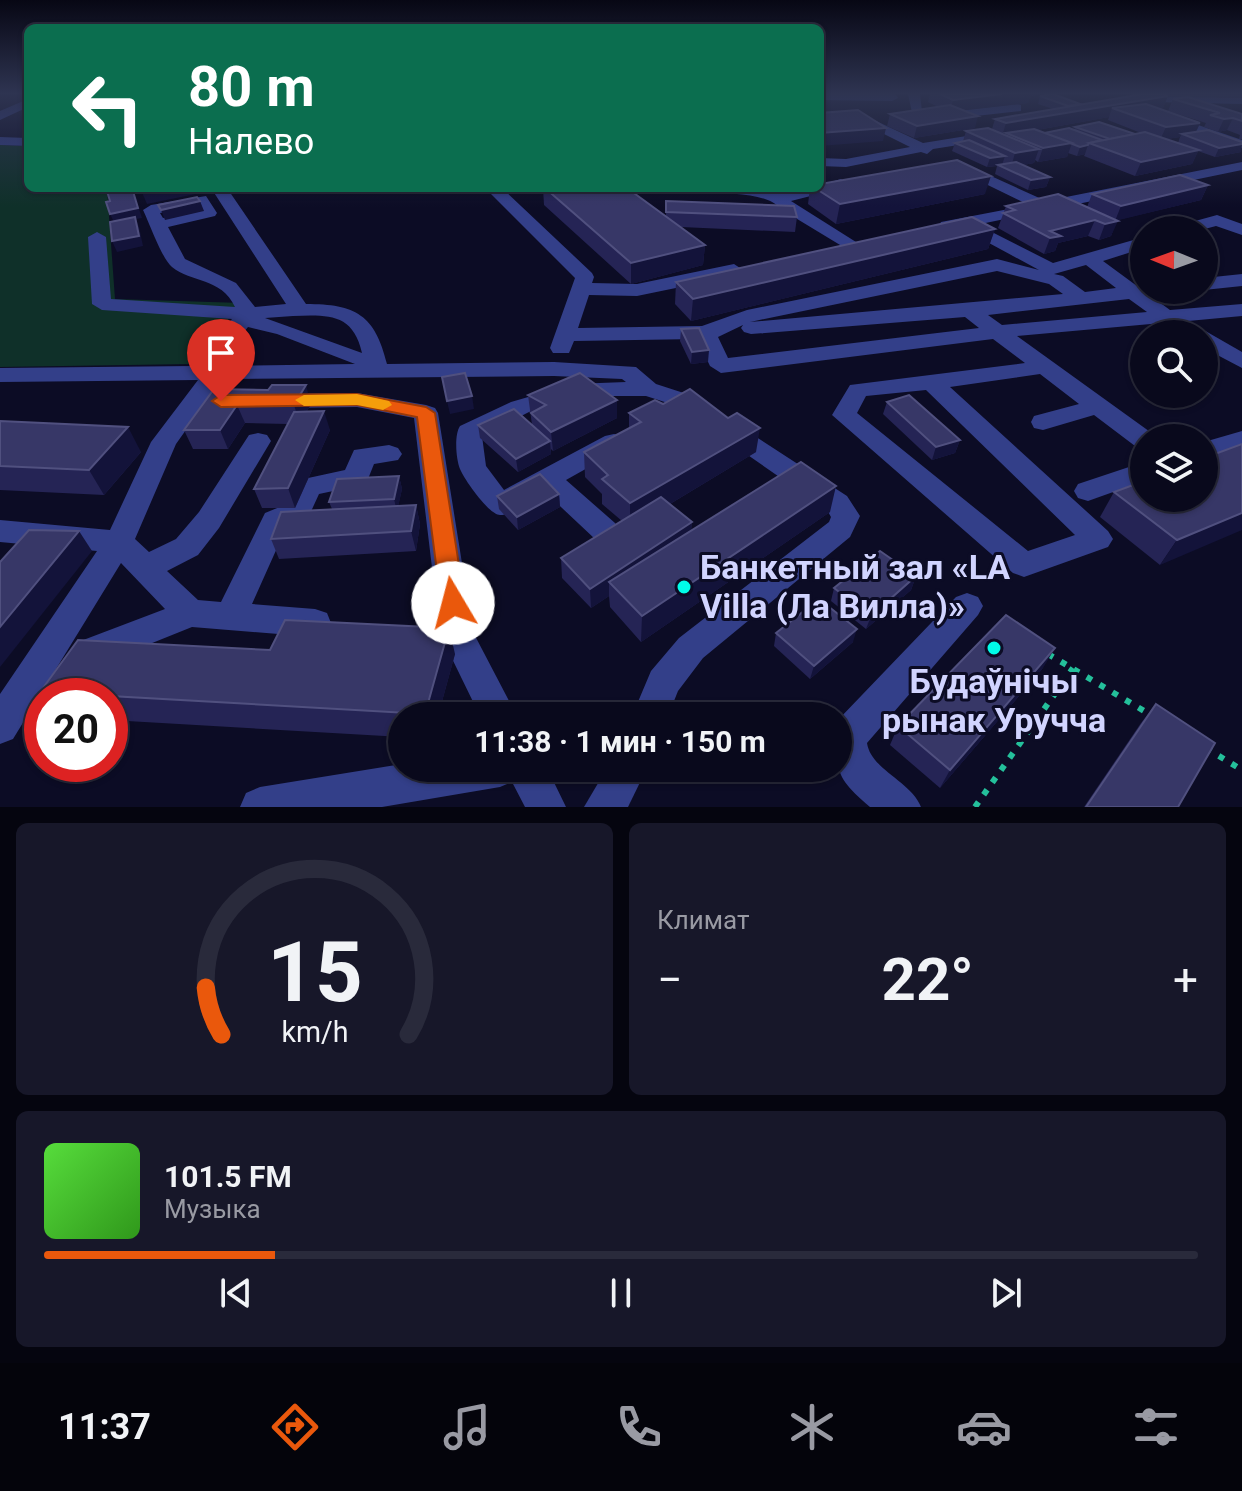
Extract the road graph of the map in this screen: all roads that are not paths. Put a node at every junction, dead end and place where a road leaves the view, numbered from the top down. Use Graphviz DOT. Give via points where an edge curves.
graph roads {
  1 [pos="890,132"];
  2 [pos="1206,132"];
  3 [pos="1013,140"];
  4 [pos="0,141"];
  5 [pos="24,142"];
  6 [pos="1242,144"];
  7 [pos="918,145"];
  8 [pos="824,157"];
  9 [pos="1194,160"];
  10 [pos="1242,166"];
  11 [pos="1221,170"];
  12 [pos="1104,177"];
  13 [pos="854,181"];
  14 [pos="1078,182"];
  15 [pos="1144,186"];
  16 [pos="824,187"];
  17 [pos="222,192"];
  18 [pos="497,192"];
  19 [pos="741,192"];
  20 [pos="763,192"];
  21 [pos="802,192"];
  22 [pos="684,195"];
  23 [pos="782,199"];
  24 [pos="540,203"];
  25 [pos="1044,206"];
  26 [pos="514,209"];
  27 [pos="1074,210"];
  28 [pos="1242,215"];
  29 [pos="1218,220"];
  30 [pos="1218,220"];
  31 [pos="158,224"];
  32 [pos="1113,230"];
  33 [pos="1242,230"];
  34 [pos="925,231"];
  35 [pos="982,232"];
  36 [pos="97,237"];
  37 [pos="1130,237"];
  38 [pos="1130,246"];
  39 [pos="701,252"];
  40 [pos="822,252"];
  41 [pos="1089,259"];
  42 [pos="750,267"];
  43 [pos="722,273"];
  44 [pos="1054,274"];
  45 [pos="929,279"];
  46 [pos="1242,280"];
  47 [pos="1218,283"];
  48 [pos="1130,284"];
  49 [pos="581,289"];
  50 [pos="1130,292"];
  51 [pos="1081,298"];
  52 [pos="1154,304"];
  53 [pos="299,308"];
  54 [pos="1242,310"];
  55 [pos="969,311"];
  56 [pos="244,317"];
  57 [pos="1166,317"];
  58 [pos="1171,320"];
  59 [pos="817,323"];
  60 [pos="705,332"];
  61 [pos="997,332"];
  62 [pos="565,335"];
  63 [pos="1218,347"];
  64 [pos="838,352"];
  65 [pos="1242,361"];
  66 [pos="1043,367"];
  67 [pos="377,368"];
  68 [pos="554,369"];
  69 [pos="0,375"];
  70 [pos="203,382"];
  71 [pos="932,383"];
  72 [pos="648,389"];
  73 [pos="224,401"];
  74 [pos="254,401"];
  75 [pos="685,401"];
  76 [pos="1097,406"];
  77 [pos="658,417"];
  78 [pos="1043,422"];
  79 [pos="1130,430"];
  80 [pos="630,433"];
  81 [pos="1242,439"];
  82 [pos="258,441"];
  83 [pos="1218,447"];
  84 [pos="389,454"];
  85 [pos="1130,476"];
  86 [pos="548,480"];
  87 [pos="1088,491"];
  88 [pos="0,531"];
  89 [pos="605,531"];
  90 [pos="36,534"];
  91 [pos="119,542"];
  92 [pos="9,565"];
  93 [pos="145,568"];
  94 [pos="967,606"];
  95 [pos="190,613"];
  96 [pos="230,616"];
  97 [pos="339,625"];
  98 [pos="32,677"];
  99 [pos="490,702"];
  100 [pos="656,702"];
  101 [pos="0,726"];
  102 [pos="414,782"];
  103 [pos="533,782"];
  104 [pos="621,782"];
  105 [pos="260,807"];
  106 [pos="546,807"];
  107 [pos="604,807"];
  108 [pos="901,807"];
  1 -- 7 [label="lane"];
  2 -- 6 [label="lane"];
  3 -- 7 [label="lane" via="999,143 985,137"];
  4 -- 5 [label="lane"];
  7 -- 8 [label="lane" via="912,151 846,163"];
  7 -- 25 [label="lane"];
  9 -- 11 [label="lane"];
  10 -- 11 [label="lane"];
  11 -- 15 [label="lane"];
  12 -- 15 [label="lane" via="1117,175"];
  13 -- 16 [label="lane"];
  14 -- 27 [label="lane" via="1088,187 1050,194"];
  15 -- 27 [label="lane"];
  17 -- 53 [label="lane"];
  18 -- 26 [label="lane"];
  19 -- 22 [label="lane"];
  20 -- 23 [label="lane"];
  21 -- 23 [label="lane"];
  23 -- 40 [label="lane" via="858,245"];
  24 -- 26 [label="lane"];
  25 -- 27 [label="lane"];
  25 -- 34 [label="lane"];
  26 -- 49 [label="lane" via="585,277"];
  28 -- 29 [label="lane"];
  30 -- 33 [label="lane"];
  31 -- 56 [label="lane" via="178,263 216,277 245,303"];
  32 -- 37 [label="lane"];
  35 -- 44 [label="lane"];
  36 -- 56 [label="lane" via="102,304"];
  38 -- 41 [label="lane"];
  39 -- 43 [label="lane"];
  41 -- 44 [label="lane"];
  41 -- 48 [label="lane"];
  42 -- 43 [label="lane"];
  43 -- 49 [label="lane" via="637,290"];
  44 -- 45 [label="lane" via="997,265"];
  44 -- 51 [label="lane"];
  45 -- 55 [label="lane"];
  45 -- 60 [label="lane" via="747,316"];
  46 -- 47 [label="lane"];
  49 -- 62 [label="lane"];
  50 -- 51 [label="lane"];
  51 -- 55 [label="lane"];
  52 -- 57 [label="lane"];
  53 -- 56 [label="lane"];
  53 -- 67 [label="lane" via="350,316 365,328"];
  54 -- 57 [label="lane"];
  55 -- 59 [label="lane"];
  55 -- 61 [label="lane"];
  56 -- 67 [label="lane" via="283,326 340,356"];
  56 -- 70 [label="lane"];
  57 -- 58 [label="lane"];
  57 -- 61 [label="lane"];
  59 -- 60 [label="lane"];
  59 -- 64 [label="lane"];
  60 -- 62 [label="lane"];
  60 -- 64 [label="lane" via="721,366"];
  61 -- 64 [label="lane"];
  61 -- 66 [label="lane"];
  62 -- 68 [label="lane"];
  63 -- 65 [label="lane"];
  66 -- 71 [label="lane"];
  66 -- 76 [label="lane"];
  67 -- 68 [label="lane"];
  67 -- 70 [label="lane"];
  68 -- 72 [label="lane" via="628,372"];
  69 -- 70 [label="lane"];
  70 -- 73 [label="lane"];
  70 -- 91 [label="lane" via="164,442"];
  71 -- 71 [label="lane" via="858,390 844,415 1024,565 1098,539"];
  72 -- 75 [label="lane"];
  72 -- 86 [label="lane" via="581,389 520,407 469,432 473,468 500,505"];
  74 -- 99 [label="lane" via="357,400 426,413 443,633"];
  75 -- 77 [label="lane"];
  75 -- 100 [label="lane" via="779,480 837,503 846,516 840,529 691,648 664,682"];
  76 -- 78 [label="lane"];
  76 -- 79 [label="lane"];
  80 -- 86 [label="lane"];
  81 -- 83 [label="lane"];
  82 -- 93 [label="lane" via="187,547"];
  84 -- 96 [label="lane" via="363,456 356,477 309,487 298,511 275,521"];
  85 -- 87 [label="lane"];
  86 -- 89 [label="lane"];
  88 -- 90 [label="lane"];
  90 -- 91 [label="lane"];
  90 -- 92 [label="lane"];
  91 -- 93 [label="lane"];
  91 -- 98 [label="lane"];
  93 -- 95 [label="lane"];
  94 -- 108 [label="lane" via="848,736 845,748 852,762"];
  95 -- 96 [label="lane"];
  95 -- 98 [label="lane"];
  96 -- 97 [label="lane"];
  98 -- 101 [label="lane"];
  102 -- 105 [label="lane"];
  103 -- 106 [label="lane"];
  104 -- 107 [label="lane"];
}
